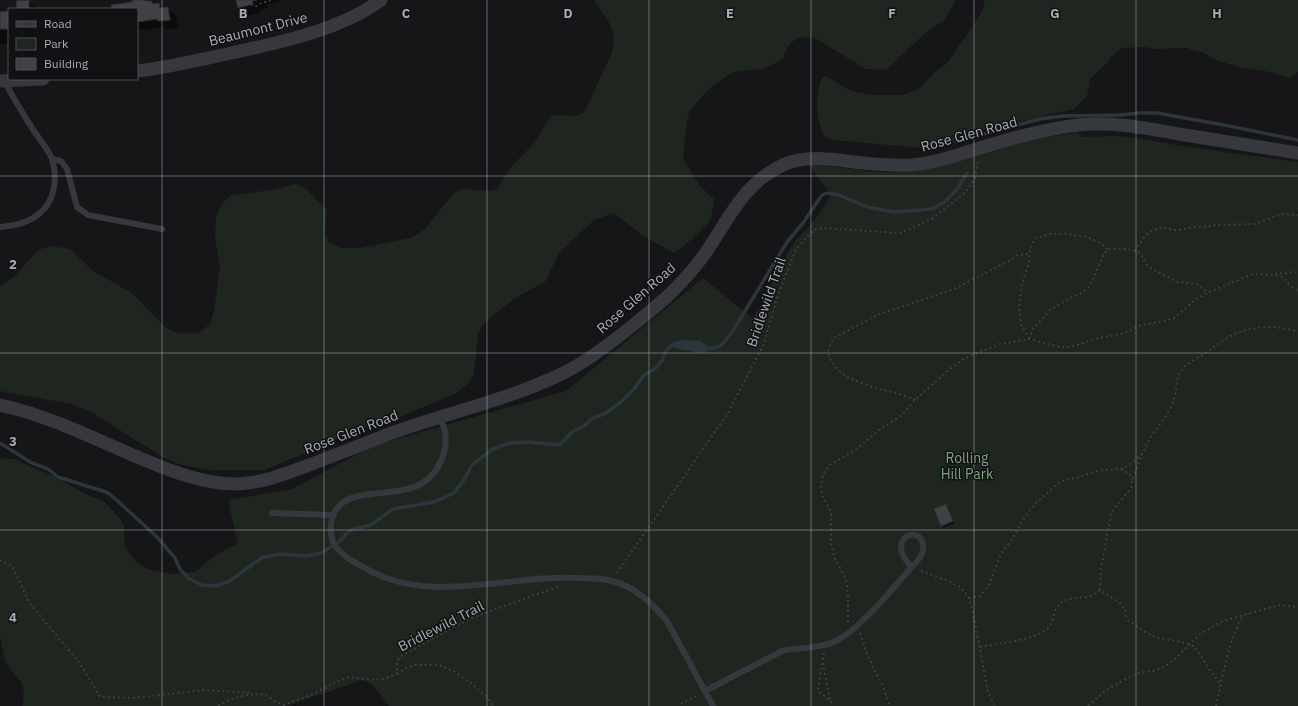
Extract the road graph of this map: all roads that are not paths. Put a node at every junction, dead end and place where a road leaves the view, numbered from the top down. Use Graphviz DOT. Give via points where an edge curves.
graph roads {
  1 [pos="381,0"];
  2 [pos="138,71"];
  3 [pos="2,80"];
  4 [pos="1298,153"];
  5 [pos="52,159"];
  6 [pos="0,227"];
  7 [pos="162,229"];
  8 [pos="0,405"];
  9 [pos="439,417"];
  10 [pos="272,513"];
  11 [pos="333,515"];
  12 [pos="911,567"];
  13 [pos="705,691"];
  14 [pos="713,706"];
  1 -- 2 [label="street, Beaumont Drive" via="342,21 300,36 204,59"];
  3 -- 5 [label="lane"];
  4 -- 9 [label="street, Rose Glen Road" via="1099,123 1028,135 934,162 912,165 824,159 794,161 766,175 745,193 692,271 637,322 601,349 573,369 532,387"];
  5 -- 6 [label="lane" via="55,183 48,203 41,213 13,226"];
  5 -- 7 [label="lane" via="62,161 67,169 77,207 88,215"];
  8 -- 9 [label="street, Rose Glen Road" via="36,414 173,472 203,481 238,484 283,474"];
  9 -- 11 [label="lane" via="445,431 445,449 440,464 432,476 408,490 351,498 343,502"];
  10 -- 11 [label="lane"];
  11 -- 13 [label="lane" via="331,536 338,549 356,563 394,582 420,586 461,586 571,577 612,581 636,592 663,615"];
  12 -- 12 [label="lane" via="901,550 901,543 910,534 917,535 923,546 922,553"];
  12 -- 13 [label="lane" via="859,624 837,640 815,647 782,651"];
  13 -- 14 [label="lane"];
}
